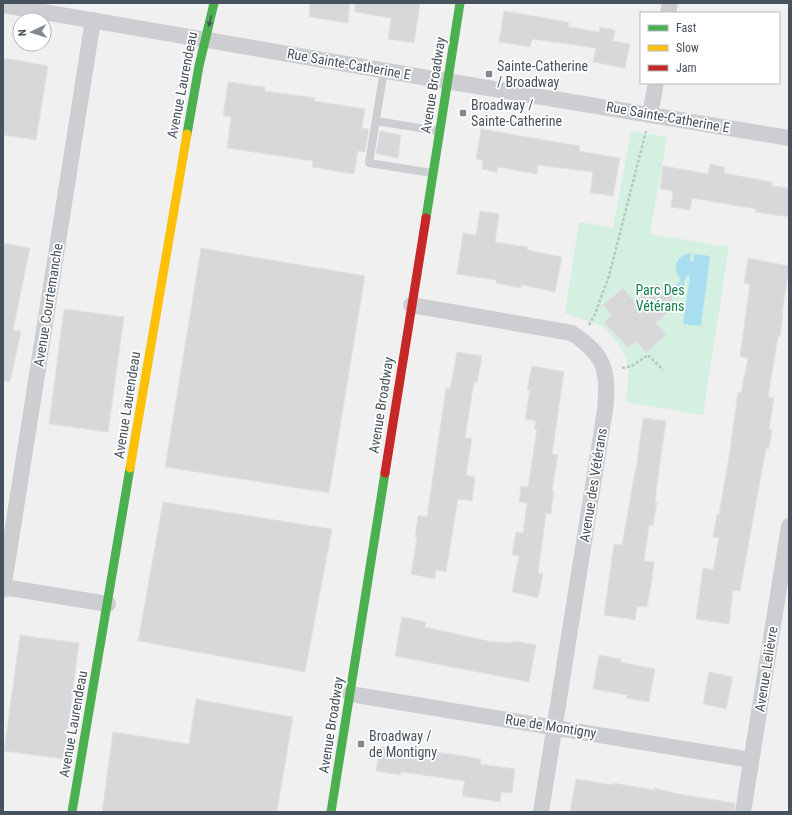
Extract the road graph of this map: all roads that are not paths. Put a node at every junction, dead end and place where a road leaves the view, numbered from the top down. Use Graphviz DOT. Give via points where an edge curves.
graph roads {
  1 [pos="214,3"];
  2 [pos="460,3"];
  3 [pos="3,5"];
  4 [pos="93,20"];
  5 [pos="205,38"];
  6 [pos="384,70"];
  7 [pos="448,81"];
  8 [pos="656,84"];
  9 [pos="650,114"];
  10 [pos="376,121"];
  11 [pos="439,131"];
  12 [pos="789,138"];
  13 [pos="433,174"];
  14 [pos="411,305"];
  15 [pos="789,526"];
  16 [pos="3,588"];
  17 [pos="108,604"];
  18 [pos="350,694"];
  19 [pos="555,726"];
  20 [pos="751,760"];
  21 [pos="72,812"];
  22 [pos="331,812"];
  23 [pos="541,812"];
  24 [pos="742,812"];
  1 -- 5 [label="street, Avenue Laurendeau, one-way"];
  2 -- 7 [label="street, Avenue Broadway"];
  3 -- 4 [label="street, Rue Sainte-Catherine E"];
  4 -- 5 [label="street, Rue Sainte-Catherine E"];
  4 -- 16 [label="street, Avenue Courtemanche"];
  5 -- 6 [label="street, Rue Sainte-Catherine E"];
  5 -- 17 [label="street, Avenue Laurendeau" via="176,194"];
  6 -- 7 [label="street, Rue Sainte-Catherine E"];
  6 -- 10 [label="lane"];
  7 -- 9 [label="street, Rue Sainte-Catherine E"];
  7 -- 11 [label="street, Avenue Broadway"];
  8 -- 9 [label="street"];
  9 -- 12 [label="street, Rue Sainte-Catherine E"];
  10 -- 11 [label="lane"];
  10 -- 13 [label="lane" via="369,163"];
  11 -- 13 [label="street, Avenue Broadway"];
  13 -- 14 [label="street, Avenue Broadway"];
  14 -- 18 [label="street, Avenue Broadway"];
  14 -- 19 [label="street, Avenue des Vétérans" via="572,333 598,356 605,370 608,386 605,410"];
  15 -- 20 [label="street, Avenue Lelièvre"];
  16 -- 17 [label="street"];
  17 -- 21 [label="street, Avenue Laurendeau"];
  18 -- 19 [label="street, Rue de Montigny"];
  18 -- 22 [label="street, Avenue Broadway"];
  19 -- 20 [label="street, Rue de Montigny"];
  19 -- 23 [label="street, Avenue des Vétérans"];
  20 -- 24 [label="street, Avenue Lelièvre"];
}
